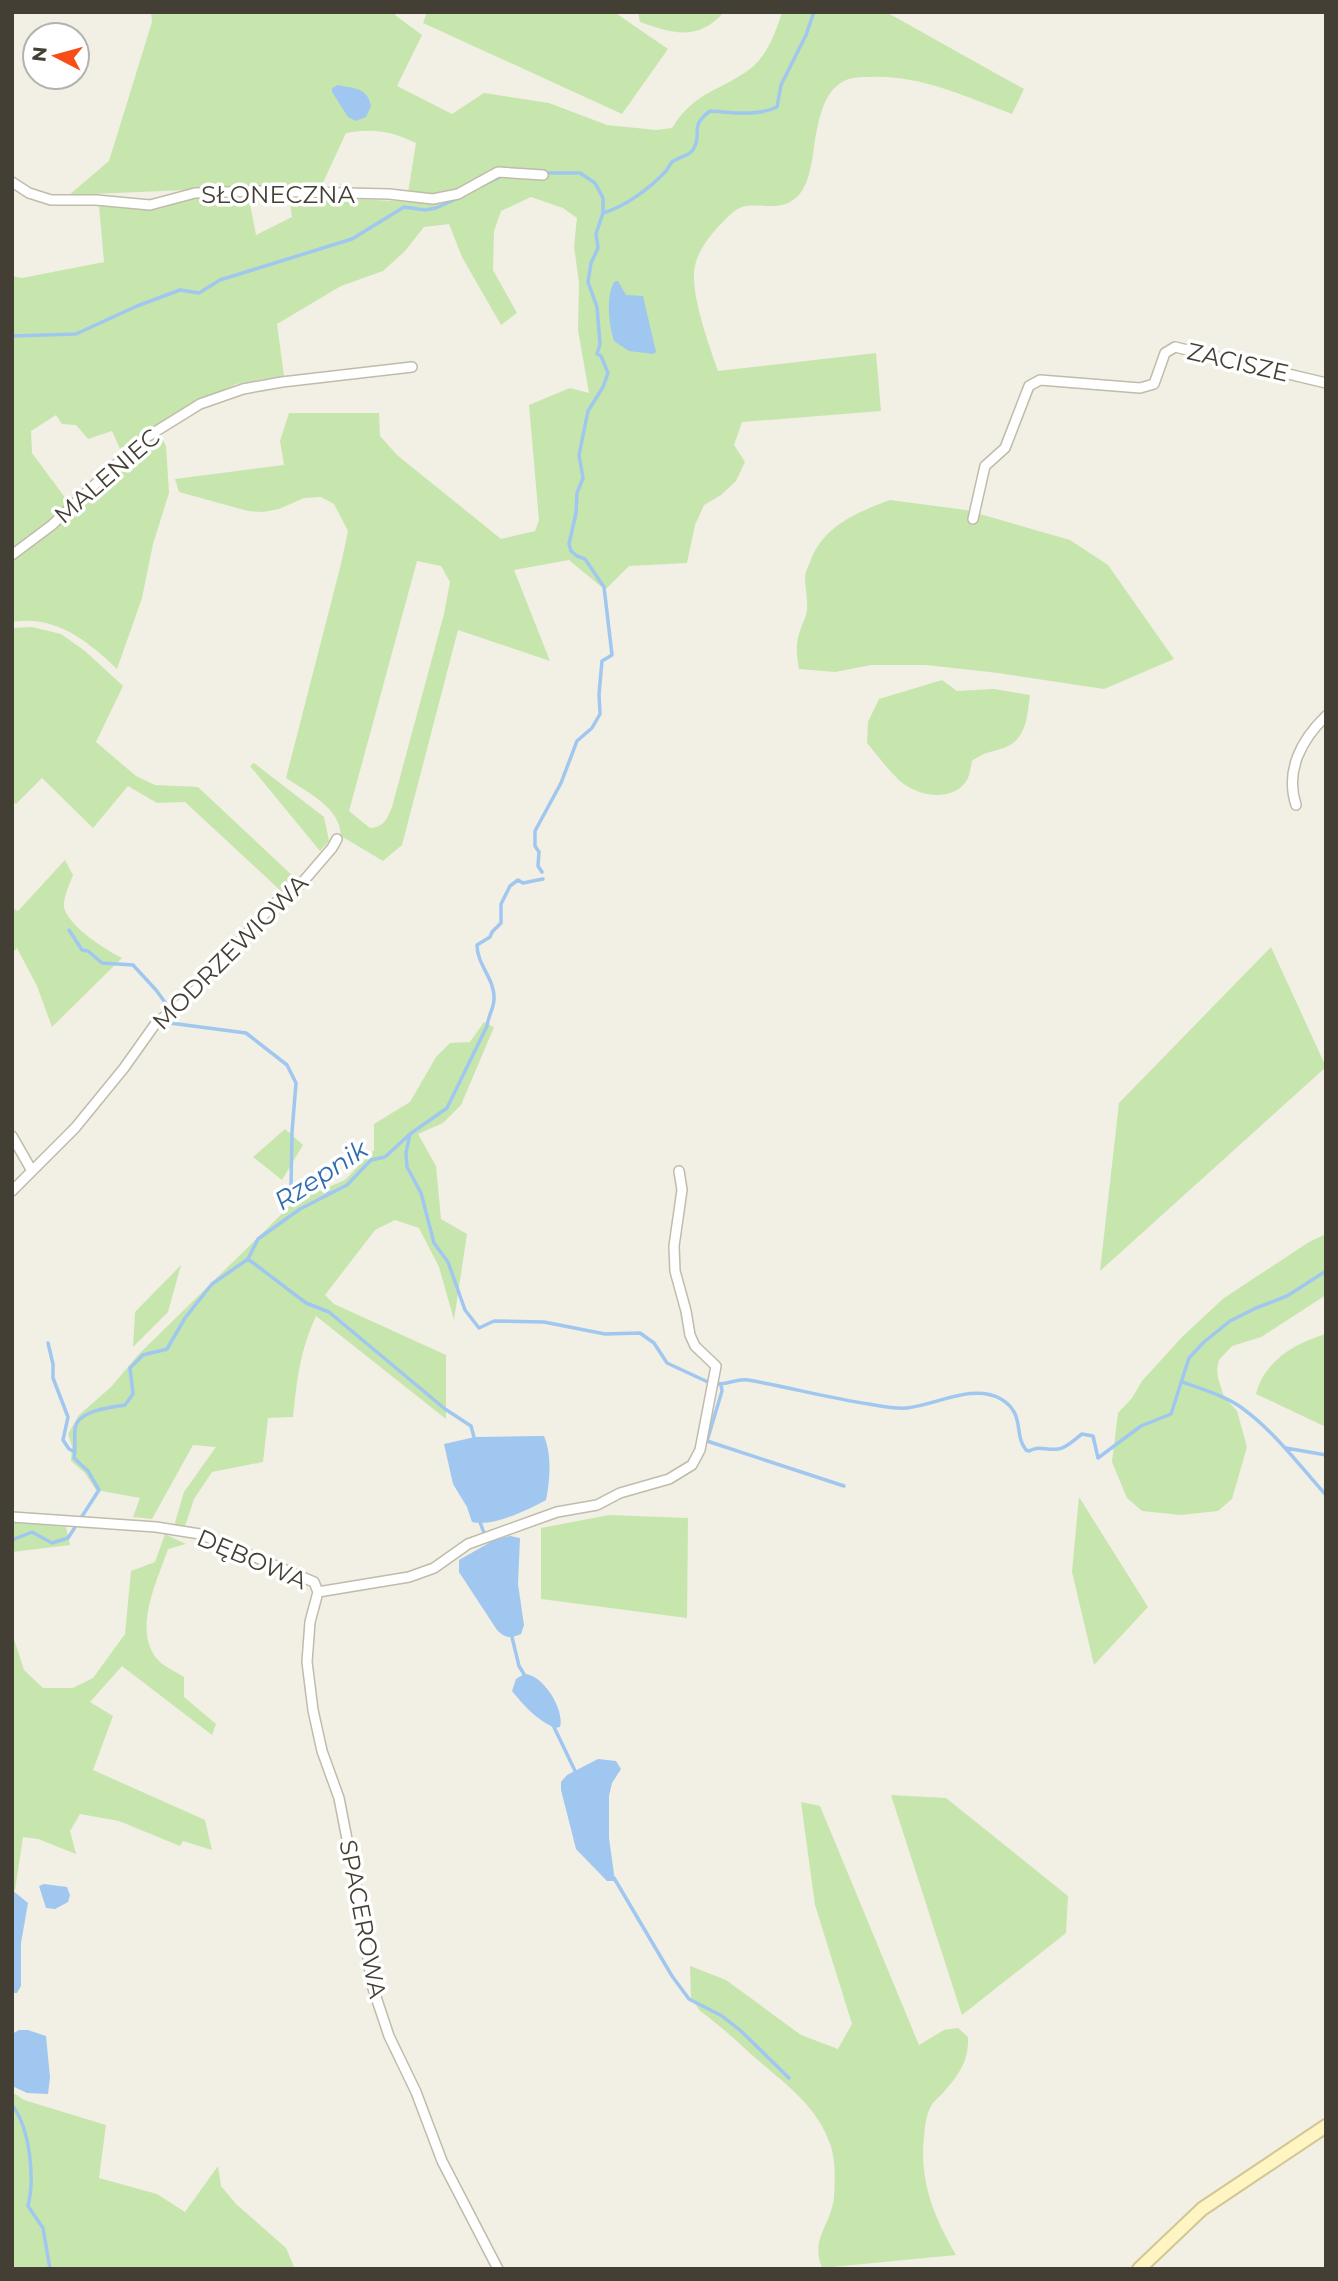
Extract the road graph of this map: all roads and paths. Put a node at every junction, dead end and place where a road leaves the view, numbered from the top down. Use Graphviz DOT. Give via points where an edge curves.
graph roads {
  1 [pos="543,175"];
  2 [pos="12,182"];
  3 [pos="412,367"];
  4 [pos="1326,383"];
  5 [pos="973,519"];
  6 [pos="12,555"];
  7 [pos="1326,716"];
  8 [pos="1296,805"];
  9 [pos="337,839"];
  10 [pos="12,1136"];
  11 [pos="32,1171"];
  12 [pos="679,1171"];
  13 [pos="12,1191"];
  14 [pos="12,1517"];
  15 [pos="318,1592"];
  16 [pos="1326,2126"];
  17 [pos="498,2269"];
  18 [pos="1139,2269"];
  1 -- 2 [label="street, SŁONECZNA" via="498,172 458,194 433,199 260,191 195,193 150,205 51,200"];
  3 -- 6 [label="street, MALENIEC" via="282,382 200,404 142,440 52,525"];
  4 -- 5 [label="street, ZACISZE" via="1175,347 1165,353 1154,384 1140,388 1040,380 1029,386 1005,448 985,467"];
  7 -- 8 [label="street" via="1300,747 1291,791"];
  9 -- 11 [label="street, MODRZEWIOWA" via="301,884 275,904 186,1000 156,1023 75,1128"];
  10 -- 11 [label="street"];
  11 -- 13 [label="street, MODRZEWIOWA"];
  12 -- 15 [label="street, DĘBOWA" via="682,1190 675,1271 690,1335 716,1366 700,1450 692,1465 669,1479 468,1544 434,1568 409,1577"];
  14 -- 15 [label="street, DĘBOWA" via="200,1534 314,1582"];
  15 -- 17 [label="street, SPACEROWA" via="307,1662 313,1710 339,1798 372,1984 442,2161"];
  16 -- 18 [label="street" via="1202,2209"];
}
